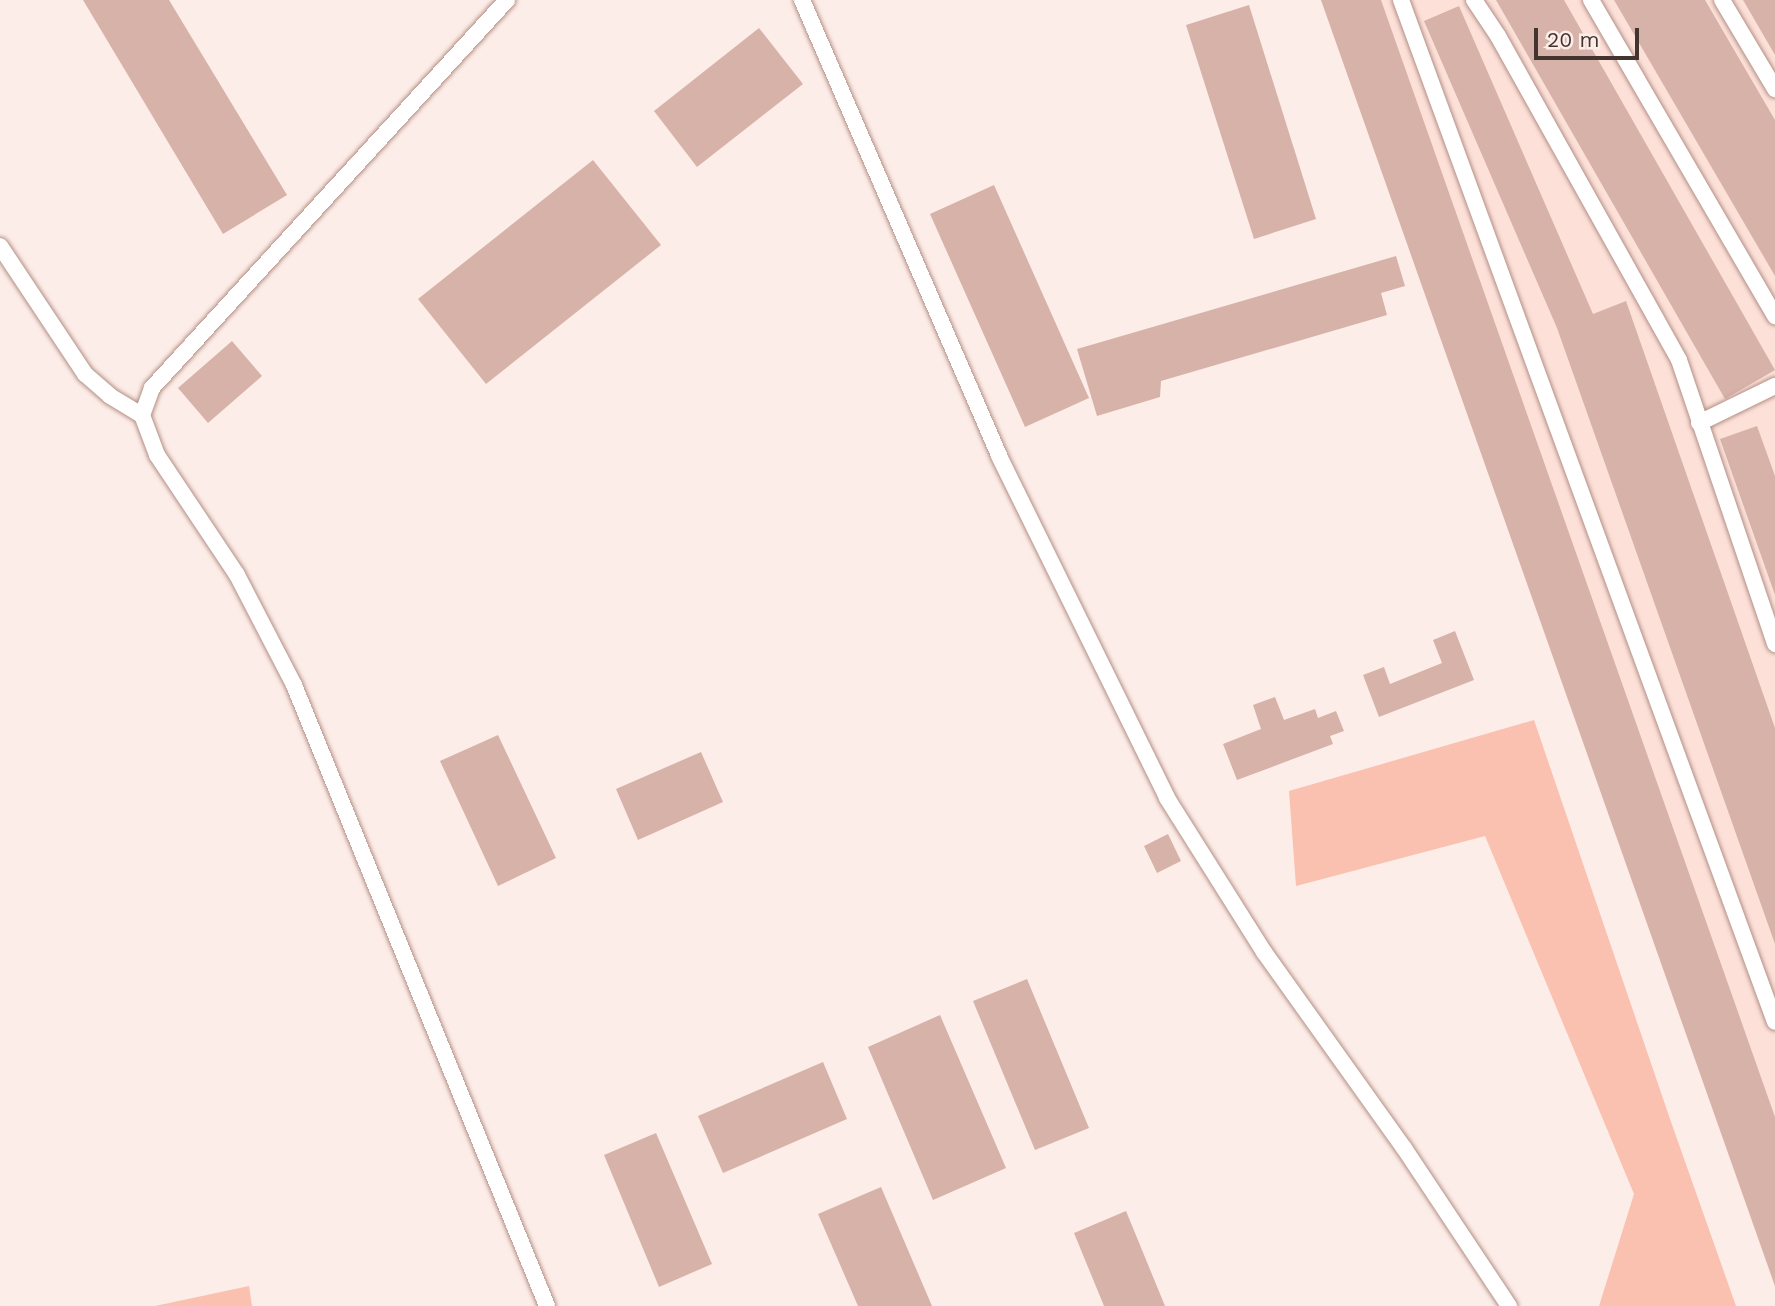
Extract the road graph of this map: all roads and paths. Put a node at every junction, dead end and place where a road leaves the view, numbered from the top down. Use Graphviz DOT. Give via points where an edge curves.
graph roads {
  1 [pos="507,0"];
  2 [pos="802,0"];
  3 [pos="1401,0"];
  4 [pos="1474,0"];
  5 [pos="1591,0"];
  6 [pos="1722,0"];
  7 [pos="1775,89"];
  8 [pos="0,246"];
  9 [pos="1775,316"];
  10 [pos="1775,386"];
  11 [pos="142,415"];
  12 [pos="1699,423"];
  13 [pos="1775,643"];
  14 [pos="1775,1022"];
  15 [pos="547,1306"];
  16 [pos="1509,1306"];
  1 -- 11 [label="lane" via="152,388"];
  2 -- 16 [label="lane" via="999,456 1167,798 1264,952 1404,1148"];
  3 -- 14 [label="lane"];
  4 -- 12 [label="lane" via="1679,360"];
  5 -- 9 [label="lane"];
  6 -- 7 [label="lane"];
  8 -- 11 [label="lane" via="85,374 110,397"];
  10 -- 12 [label="lane"];
  11 -- 15 [label="lane" via="157,455 237,575 294,685"];
  12 -- 13 [label="lane"];
}
